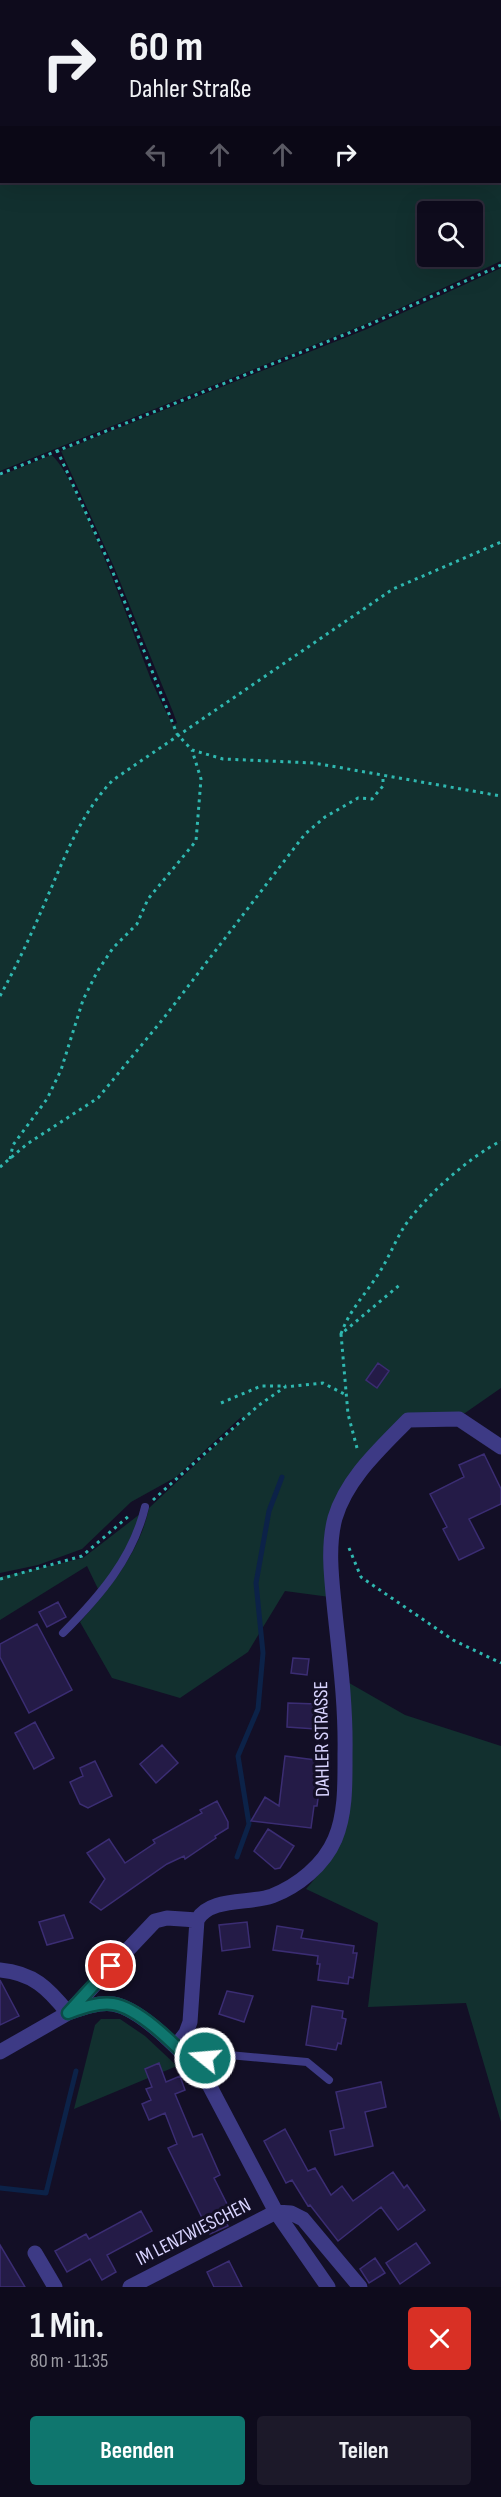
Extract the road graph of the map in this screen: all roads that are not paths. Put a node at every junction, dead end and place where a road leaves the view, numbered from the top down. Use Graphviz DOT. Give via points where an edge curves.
graph roads {
  1 [pos="501,1447"];
  2 [pos="145,1507"];
  3 [pos="63,1633"];
  4 [pos="197,1920"];
  5 [pos="0,1970"];
  6 [pos="68,2013"];
  7 [pos="176,2046"];
  8 [pos="0,2052"];
  9 [pos="192,2062"];
  10 [pos="329,2080"];
  11 [pos="276,2212"];
  12 [pos="35,2253"];
  13 [pos="55,2287"];
  14 [pos="130,2287"];
  15 [pos="328,2287"];
  16 [pos="360,2287"];
  1 -- 4 [label="street, DAHLER STRASSE" via="459,1419 408,1420 362,1467 335,1518 331,1553 346,1724 345,1792 335,1839 325,1858 283,1891 260,1899 211,1906"];
  2 -- 3 [label="lane" via="140,1531 111,1580"];
  4 -- 6 [label="street" via="167,1918 148,1926"];
  4 -- 7 [label="street" via="190,2022"];
  5 -- 6 [label="street" via="35,1978"];
  6 -- 7 [label="street" via="95,2005 119,2006"];
  6 -- 8 [label="street"];
  7 -- 9 [label="street"];
  9 -- 10 [label="lane" via="218,2054 307,2062"];
  9 -- 11 [label="street" via="207,2081"];
  11 -- 14 [label="street, IM LENZWIESCHEN"];
  11 -- 15 [label="street"];
  11 -- 16 [label="street" via="303,2219"];
  12 -- 13 [label="street"];
}
